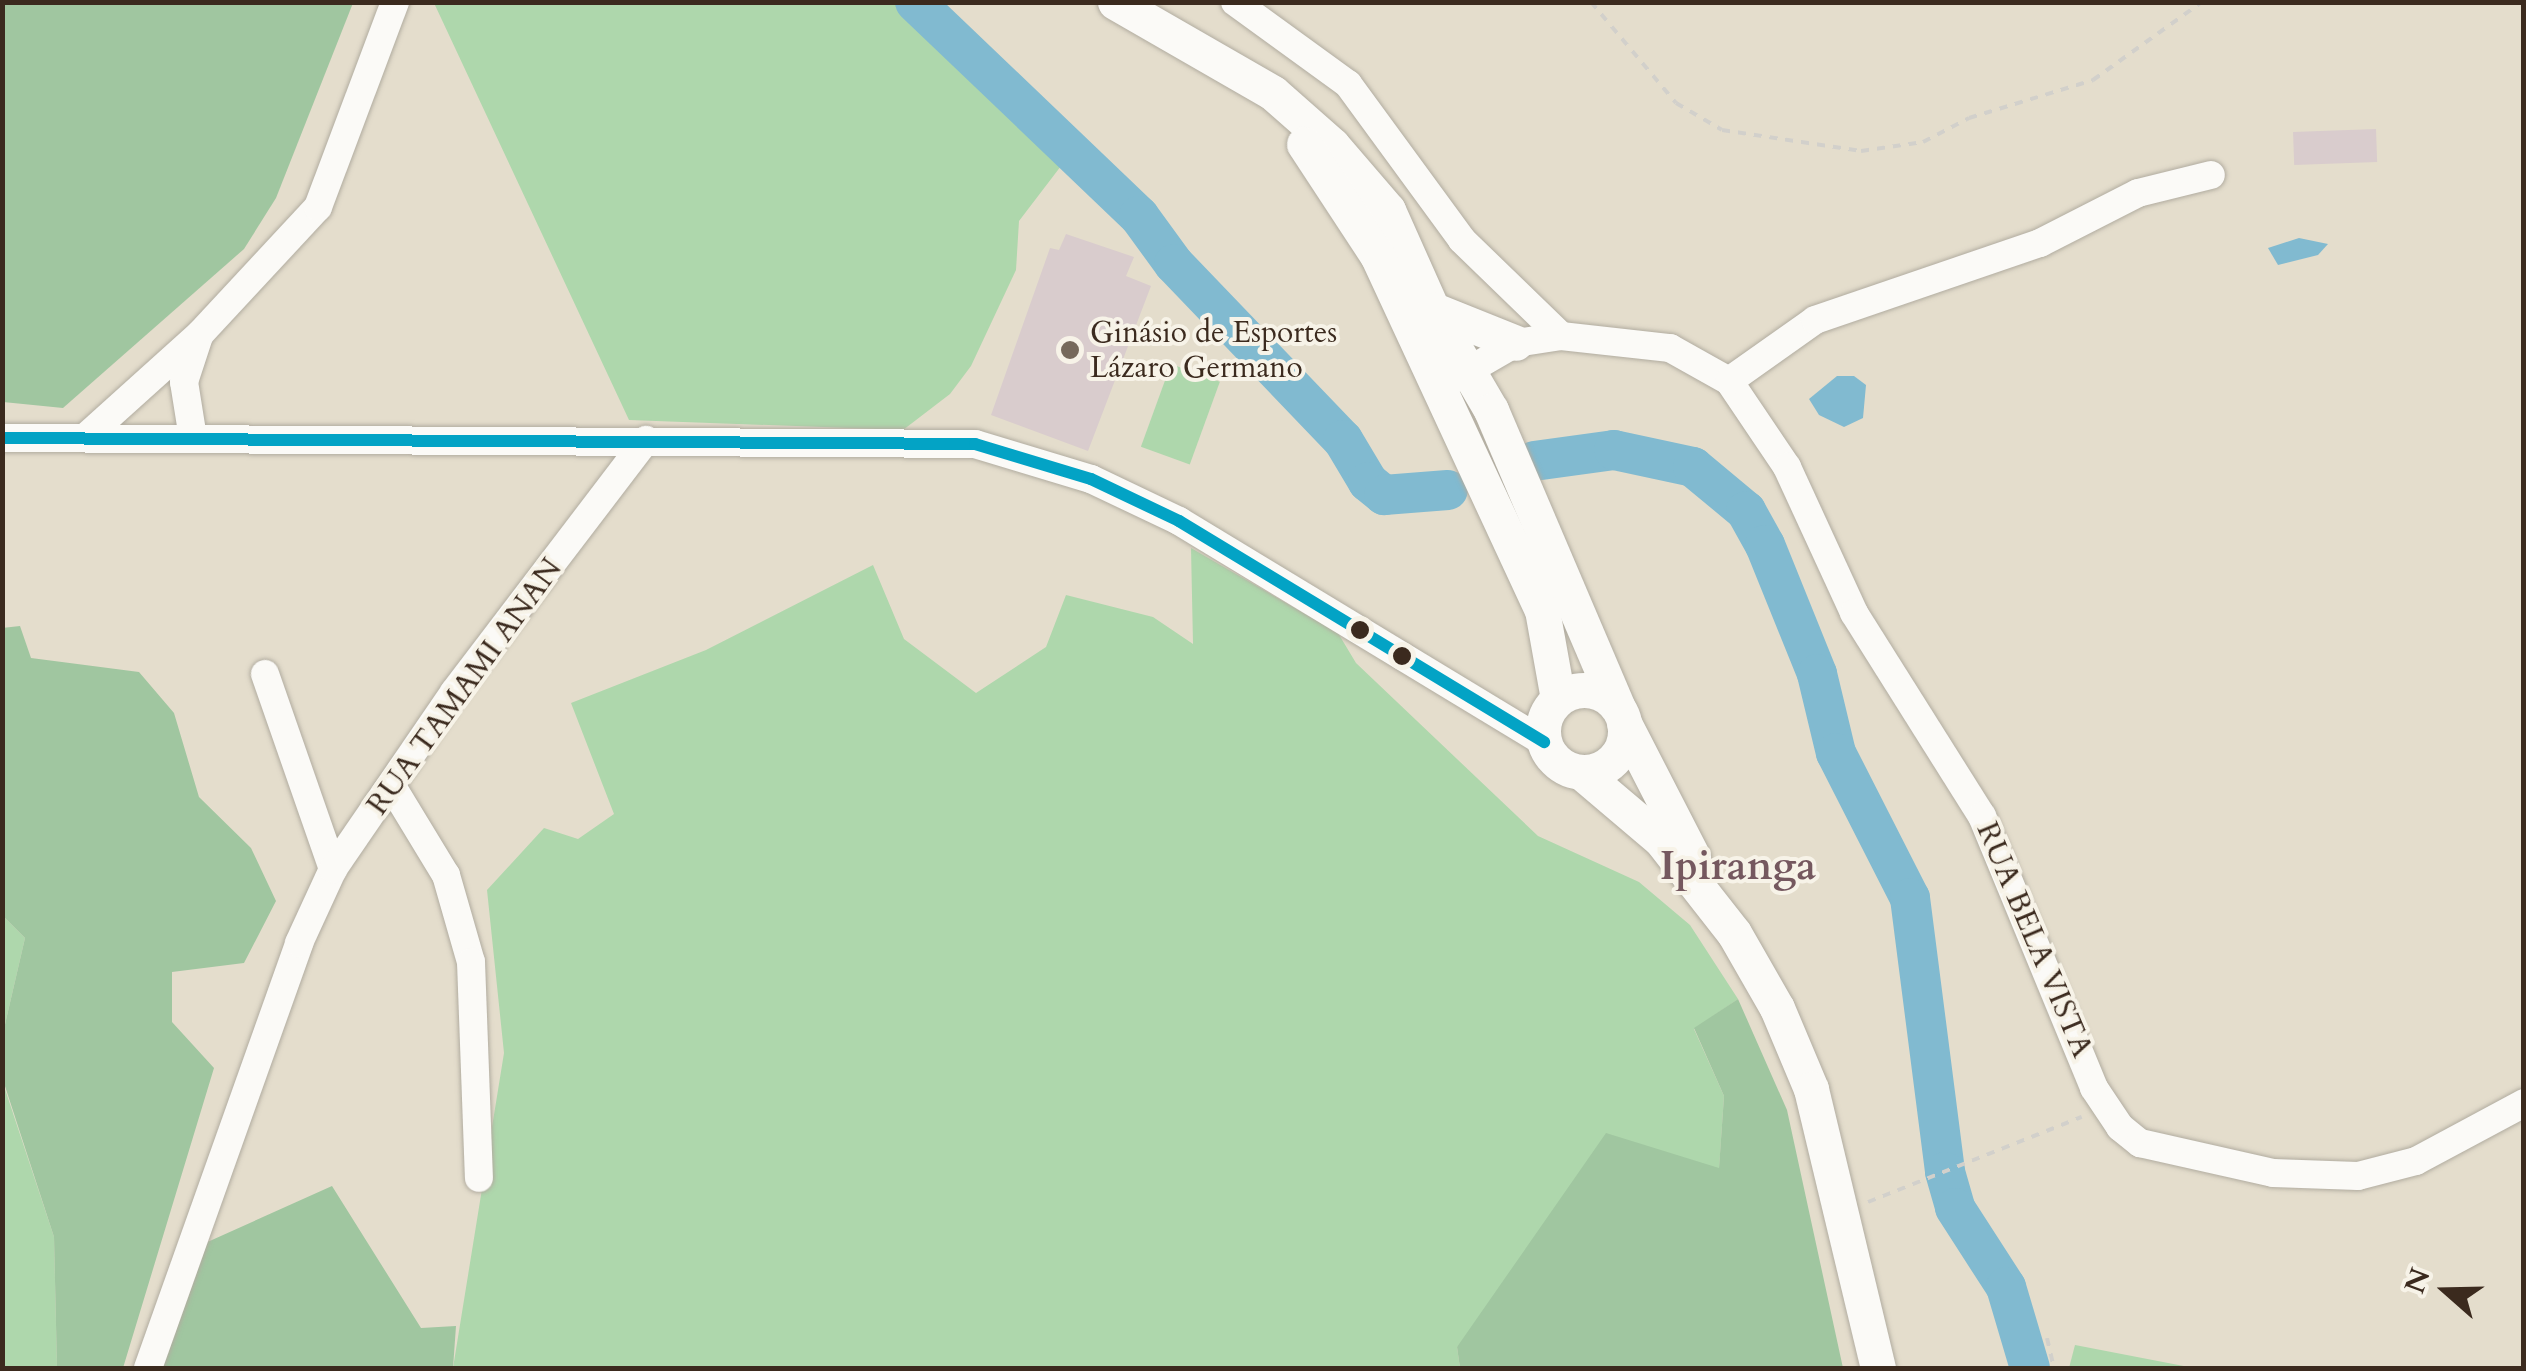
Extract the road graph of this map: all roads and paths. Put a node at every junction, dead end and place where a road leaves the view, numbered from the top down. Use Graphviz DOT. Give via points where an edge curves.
graph roads {
  1 [pos="395,2"];
  2 [pos="1115,2"];
  3 [pos="1235,2"];
  4 [pos="1591,2"];
  5 [pos="2202,2"];
  6 [pos="1237,76"];
  7 [pos="2212,175"];
  8 [pos="1432,309"];
  9 [pos="200,334"];
  10 [pos="1535,340"];
  11 [pos="1470,365"];
  12 [pos="1729,381"];
  13 [pos="1439,396"];
  14 [pos="1491,410"];
  15 [pos="89,434"];
  16 [pos="2,438"];
  17 [pos="193,438"];
  18 [pos="646,440"];
  19 [pos="265,674"];
  20 [pos="1558,699"];
  21 [pos="1621,714"];
  22 [pos="1544,742"];
  23 [pos="1582,773"];
  24 [pos="393,788"];
  25 [pos="332,868"];
  26 [pos="1725,921"];
  27 [pos="2524,1103"];
  28 [pos="2106,1108"];
  29 [pos="478,1178"];
  30 [pos="1841,1213"];
  31 [pos="2047,1338"];
  32 [pos="148,1368"];
  33 [pos="1878,1368"];
  34 [pos="2054,1368"];
  1 -- 9 [label="street" via="318,206"];
  2 -- 6 [label="main road"];
  3 -- 10 [label="street" via="1348,84"];
  4 -- 5 [label="path" via="1676,103 1722,130 1862,151 1922,142 1970,118 2093,80"];
  6 -- 8 [label="main road" via="1301,115 1362,177 1388,210"];
  6 -- 13 [label="main road" via="1320,162 1360,222"];
  7 -- 12 [label="street" via="2138,193 2040,243 1815,320"];
  8 -- 10 [label="main road"];
  8 -- 11 [label="main road"];
  9 -- 15 [label="street"];
  9 -- 17 [label="street" via="184,382"];
  10 -- 11 [label="street"];
  10 -- 12 [label="street, RUA BELA VISTA" via="1670,348"];
  10 -- 14 [label="main road" via="1501,377"];
  11 -- 13 [label="street"];
  11 -- 14 [label="main road"];
  12 -- 28 [label="street, RUA BELA VISTA" via="1787,467 1854,614 1982,816"];
  13 -- 20 [label="main road" via="1542,610"];
  14 -- 21 [label="main road"];
  15 -- 16 [label="street"];
  15 -- 17 [label="street"];
  17 -- 18 [label="street"];
  18 -- 22 [label="street" via="974,444 1062,469 1179,521"];
  18 -- 24 [label="street, RUA TAMAMI ANAN" via="454,692"];
  19 -- 25 [label="street"];
  20 -- 21 [label="main road" via="1588,690"];
  20 -- 22 [label="main road" via="1544,721"];
  21 -- 23 [label="main road" via="1625,738 1610,764"];
  21 -- 26 [label="main road"];
  22 -- 23 [label="main road" via="1556,760"];
  23 -- 26 [label="main road" via="1662,840"];
  24 -- 25 [label="street, RUA TAMAMI ANAN"];
  24 -- 29 [label="street" via="446,876 471,962"];
  25 -- 32 [label="street, RUA TAMAMI ANAN" via="299,942"];
  26 -- 30 [label="main road" via="1796,1050"];
  27 -- 28 [label="street, RUA BELA VISTA" via="2416,1161 2316,1178 2179,1156 2140,1142"];
  28 -- 30 [label="path"];
  30 -- 33 [label="main road"];
  31 -- 34 [label="path"];
}
